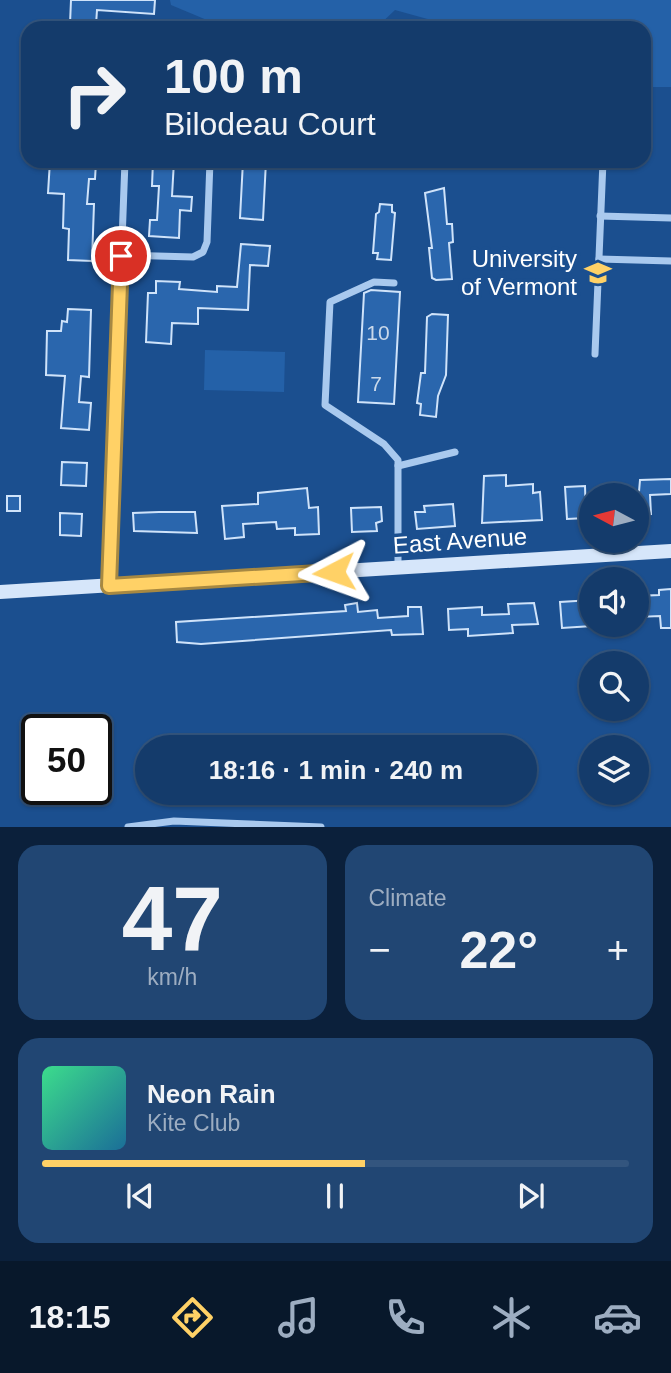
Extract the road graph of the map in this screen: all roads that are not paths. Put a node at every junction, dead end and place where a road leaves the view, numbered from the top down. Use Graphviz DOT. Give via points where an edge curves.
graph roads {
  1 [pos="125,168"];
  2 [pos="210,168"];
  3 [pos="603,168"];
  4 [pos="600,216"];
  5 [pos="671,218"];
  6 [pos="121,256"];
  7 [pos="599,259"];
  8 [pos="671,261"];
  9 [pos="394,283"];
  10 [pos="595,354"];
  11 [pos="455,452"];
  12 [pos="398,466"];
  13 [pos="671,551"];
  14 [pos="398,568"];
  15 [pos="109,586"];
  16 [pos="0,592"];
  17 [pos="128,827"];
  18 [pos="321,827"];
  1 -- 6 [label="street"];
  2 -- 6 [label="street" via="203,252 190,257"];
  3 -- 4 [label="street"];
  4 -- 5 [label="street"];
  4 -- 7 [label="street"];
  6 -- 15 [label="street"];
  7 -- 8 [label="street"];
  7 -- 10 [label="street"];
  9 -- 12 [label="street" via="373,282 330,302 325,405 393,451"];
  11 -- 12 [label="street"];
  12 -- 14 [label="street"];
  13 -- 14 [label="main road, East Avenue"];
  14 -- 15 [label="main road, East Avenue"];
  15 -- 16 [label="main road, East Avenue"];
  17 -- 18 [label="street" via="186,821"];
}
